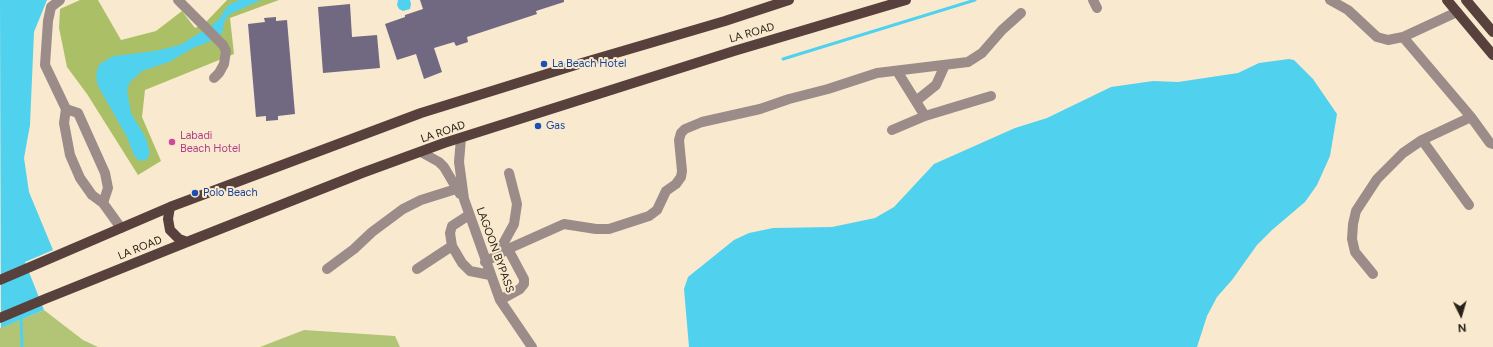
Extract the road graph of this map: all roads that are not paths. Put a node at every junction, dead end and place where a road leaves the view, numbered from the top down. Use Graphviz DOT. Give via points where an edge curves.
graph roads {
  1 [pos="60,0"];
  2 [pos="178,0"];
  3 [pos="789,0"];
  4 [pos="906,0"];
  5 [pos="1330,0"];
  6 [pos="1447,0"];
  7 [pos="1466,0"];
  8 [pos="1457,12"];
  9 [pos="1022,13"];
  10 [pos="1493,32"];
  11 [pos="1403,36"];
  12 [pos="1493,55"];
  13 [pos="945,65"];
  14 [pos="897,71"];
  15 [pos="214,78"];
  16 [pos="991,96"];
  17 [pos="916,101"];
  18 [pos="66,109"];
  19 [pos="925,116"];
  20 [pos="1471,117"];
  21 [pos="892,130"];
  22 [pos="461,138"];
  23 [pos="1422,140"];
  24 [pos="1493,144"];
  25 [pos="421,152"];
  26 [pos="510,173"];
  27 [pos="456,189"];
  28 [pos="464,199"];
  29 [pos="103,203"];
  30 [pos="1469,205"];
  31 [pos="170,207"];
  32 [pos="469,215"];
  33 [pos="121,228"];
  34 [pos="187,242"];
  35 [pos="452,246"];
  36 [pos="504,251"];
  37 [pos="485,262"];
  38 [pos="327,269"];
  39 [pos="417,269"];
  40 [pos="1373,274"];
  41 [pos="490,275"];
  42 [pos="0,280"];
  43 [pos="500,300"];
  44 [pos="0,318"];
  45 [pos="532,347"];
  1 -- 18 [label="street" via="51,7 45,65"];
  2 -- 15 [label="street" via="226,51 222,69"];
  3 -- 31 [label="main road, LA ROAD" via="420,113"];
  4 -- 22 [label="main road, LA ROAD" via="734,51"];
  5 -- 11 [label="street" via="1348,10 1377,37 1388,40"];
  6 -- 8 [label="main road"];
  7 -- 10 [label="main road"];
  8 -- 11 [label="street"];
  8 -- 12 [label="main road"];
  9 -- 13 [label="street" via="1002,30 982,53 968,62"];
  11 -- 20 [label="street"];
  13 -- 14 [label="street"];
  13 -- 17 [label="street" via="936,85"];
  14 -- 17 [label="street"];
  14 -- 36 [label="street" via="877,73 685,129 679,140 681,177 666,191 657,210 648,216 609,229 564,224"];
  16 -- 19 [label="street"];
  17 -- 19 [label="street"];
  18 -- 29 [label="street" via="64,122 70,155 80,178 92,195"];
  18 -- 29 [label="street" via="78,113 105,173 108,188"];
  19 -- 21 [label="street"];
  20 -- 23 [label="street"];
  20 -- 24 [label="street"];
  22 -- 25 [label="main road, LA ROAD"];
  22 -- 28 [label="street, LAGOON BYPASS" via="459,162"];
  23 -- 30 [label="street"];
  23 -- 40 [label="street" via="1403,153 1377,179 1356,211 1353,246"];
  25 -- 27 [label="street, LAGOON BYPASS" via="444,167"];
  25 -- 34 [label="main road, LA ROAD"];
  26 -- 36 [label="street" via="517,204 514,224 503,244"];
  27 -- 28 [label="street, LAGOON BYPASS"];
  27 -- 38 [label="street" via="421,200 403,209"];
  28 -- 32 [label="street, LAGOON BYPASS"];
  29 -- 33 [label="street"];
  31 -- 33 [label="main road, LA ROAD"];
  31 -- 34 [label="main road" via="170,230 179,240"];
  32 -- 35 [label="street" via="452,226"];
  32 -- 37 [label="street, LAGOON BYPASS"];
  33 -- 42 [label="main road, LA ROAD"];
  34 -- 44 [label="main road, LA ROAD"];
  35 -- 39 [label="street"];
  35 -- 41 [label="street" via="470,271"];
  36 -- 37 [label="street"];
  36 -- 43 [label="street" via="524,279 524,284"];
  37 -- 41 [label="street, LAGOON BYPASS"];
  41 -- 43 [label="street, LAGOON BYPASS"];
  43 -- 45 [label="street, LAGOON BYPASS"];
}
